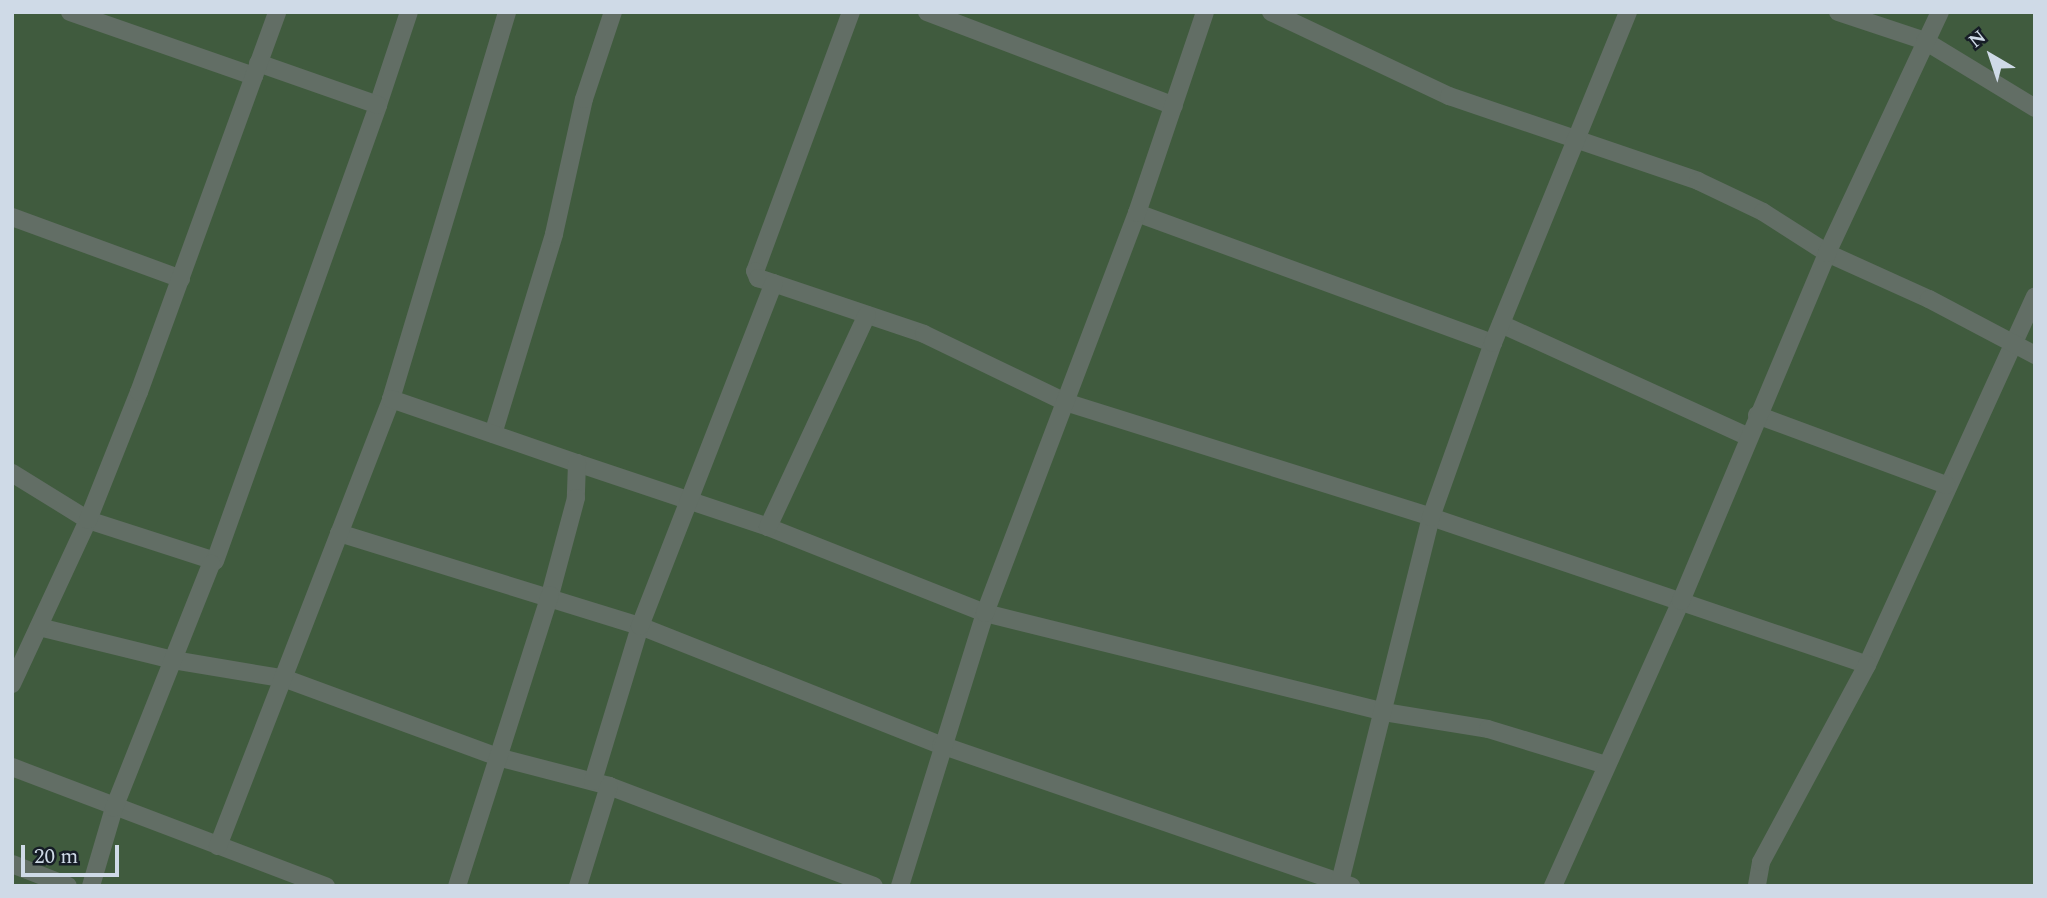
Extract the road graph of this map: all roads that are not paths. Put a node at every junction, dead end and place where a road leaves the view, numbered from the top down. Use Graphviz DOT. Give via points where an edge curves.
graph roads {
  1 [pos="70,12"];
  2 [pos="276,12"];
  3 [pos="409,12"];
  4 [pos="507,12"];
  5 [pos="613,12"];
  6 [pos="851,12"];
  7 [pos="926,12"];
  8 [pos="1205,12"];
  9 [pos="1271,12"];
  10 [pos="1628,12"];
  11 [pos="1838,12"];
  12 [pos="1940,12"];
  13 [pos="1925,41"];
  14 [pos="256,69"];
  15 [pos="378,105"];
  16 [pos="1174,106"];
  17 [pos="2035,108"];
  18 [pos="1578,137"];
  19 [pos="1137,214"];
  20 [pos="12,217"];
  21 [pos="1827,253"];
  22 [pos="181,279"];
  23 [pos="774,283"];
  24 [pos="2035,298"];
  25 [pos="867,315"];
  26 [pos="1501,324"];
  27 [pos="2015,341"];
  28 [pos="1493,343"];
  29 [pos="2035,355"];
  30 [pos="391,398"];
  31 [pos="1065,402"];
  32 [pos="1757,415"];
  33 [pos="493,434"];
  34 [pos="1748,436"];
  35 [pos="577,463"];
  36 [pos="12,473"];
  37 [pos="1946,485"];
  38 [pos="690,500"];
  39 [pos="1431,517"];
  40 [pos="88,520"];
  41 [pos="768,527"];
  42 [pos="340,533"];
  43 [pos="211,564"];
  44 [pos="550,595"];
  45 [pos="1681,601"];
  46 [pos="985,613"];
  47 [pos="640,626"];
  48 [pos="39,627"];
  49 [pos="173,660"];
  50 [pos="1867,665"];
  51 [pos="286,679"];
  52 [pos="12,684"];
  53 [pos="1384,712"];
  54 [pos="941,745"];
  55 [pos="500,758"];
  56 [pos="1606,765"];
  57 [pos="12,767"];
  58 [pos="601,784"];
  59 [pos="114,807"];
  60 [pos="218,846"];
  61 [pos="12,864"];
  62 [pos="1343,885"];
  63 [pos="1757,885"];
  64 [pos="68,886"];
  65 [pos="91,886"];
  66 [pos="326,886"];
  67 [pos="457,886"];
  68 [pos="578,886"];
  69 [pos="874,886"];
  70 [pos="900,886"];
  71 [pos="1553,886"];
  1 -- 14 [label="street"];
  2 -- 14 [label="street"];
  3 -- 15 [label="street"];
  4 -- 30 [label="street"];
  5 -- 33 [label="street" via="584,99 554,234"];
  6 -- 23 [label="street" via="755,271"];
  7 -- 16 [label="street"];
  8 -- 16 [label="street"];
  9 -- 18 [label="street" via="1449,96"];
  10 -- 18 [label="street"];
  11 -- 13 [label="street"];
  12 -- 13 [label="street"];
  13 -- 17 [label="street"];
  13 -- 21 [label="street"];
  14 -- 15 [label="street"];
  14 -- 22 [label="street"];
  15 -- 43 [label="street"];
  16 -- 19 [label="street"];
  18 -- 21 [label="street" via="1698,181 1763,212"];
  18 -- 26 [label="street"];
  19 -- 28 [label="street"];
  19 -- 31 [label="street"];
  20 -- 22 [label="street"];
  21 -- 27 [label="street"];
  21 -- 32 [label="street"];
  22 -- 40 [label="street"];
  23 -- 25 [label="street"];
  23 -- 38 [label="street"];
  24 -- 27 [label="street"];
  25 -- 31 [label="street" via="923,334"];
  25 -- 41 [label="street"];
  26 -- 28 [label="street"];
  26 -- 34 [label="street"];
  27 -- 29 [label="street"];
  27 -- 37 [label="street"];
  28 -- 39 [label="street"];
  30 -- 33 [label="street"];
  30 -- 42 [label="street"];
  31 -- 39 [label="street"];
  31 -- 46 [label="street"];
  32 -- 34 [label="street"];
  32 -- 37 [label="street"];
  33 -- 35 [label="street"];
  34 -- 45 [label="street"];
  35 -- 38 [label="street"];
  35 -- 44 [label="street" via="576,498"];
  36 -- 40 [label="street"];
  37 -- 50 [label="street"];
  38 -- 41 [label="street"];
  38 -- 47 [label="street"];
  39 -- 45 [label="street"];
  39 -- 53 [label="street"];
  40 -- 43 [label="street"];
  40 -- 48 [label="street"];
  41 -- 46 [label="street"];
  42 -- 44 [label="street"];
  42 -- 51 [label="street"];
  43 -- 49 [label="street"];
  44 -- 47 [label="street"];
  44 -- 55 [label="street"];
  45 -- 50 [label="street"];
  45 -- 56 [label="street"];
  46 -- 53 [label="street"];
  46 -- 54 [label="street"];
  47 -- 54 [label="street"];
  47 -- 58 [label="street"];
  48 -- 49 [label="street"];
  48 -- 52 [label="street"];
  49 -- 51 [label="street"];
  49 -- 59 [label="street"];
  50 -- 63 [label="street" via="1761,862"];
  51 -- 55 [label="street"];
  51 -- 60 [label="street"];
  53 -- 56 [label="street" via="1488,729"];
  53 -- 62 [label="street"];
  54 -- 62 [label="street"];
  54 -- 70 [label="street"];
  55 -- 58 [label="street"];
  55 -- 67 [label="street"];
  56 -- 71 [label="street"];
  57 -- 59 [label="street"];
  58 -- 68 [label="street"];
  58 -- 69 [label="street"];
  59 -- 60 [label="street"];
  59 -- 65 [label="street"];
  60 -- 66 [label="street"];
  61 -- 64 [label="street"];
}
